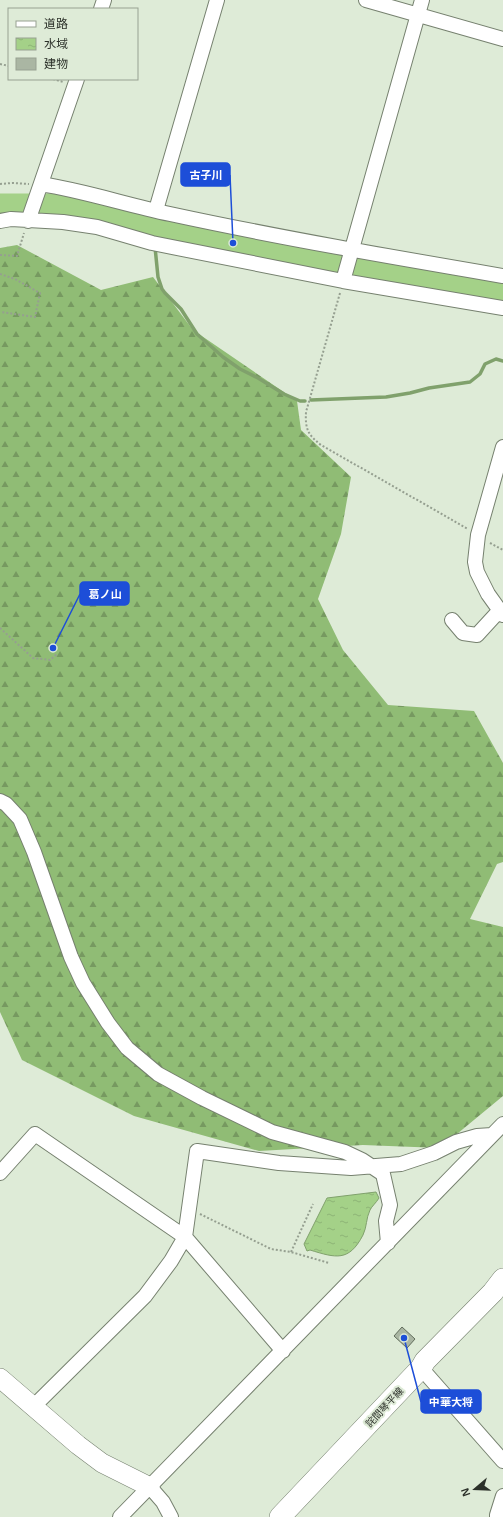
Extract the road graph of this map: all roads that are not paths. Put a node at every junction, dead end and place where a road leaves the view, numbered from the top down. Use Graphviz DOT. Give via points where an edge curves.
graph roads {
  1 [pos="217,0"];
  2 [pos="366,0"];
  3 [pos="422,0"];
  4 [pos="418,14"];
  5 [pos="503,39"];
  6 [pos="77,80"];
  7 [pos="40,186"];
  8 [pos="156,210"];
  9 [pos="0,221"];
  10 [pos="28,221"];
  11 [pos="351,250"];
  12 [pos="503,276"];
  13 [pos="343,281"];
  14 [pos="503,308"];
  15 [pos="503,447"];
  16 [pos="501,613"];
  17 [pos="452,620"];
  18 [pos="0,801"];
  19 [pos="503,1124"];
  20 [pos="492,1135"];
  21 [pos="370,1166"];
  22 [pos="0,1173"];
  23 [pos="185,1237"];
  24 [pos="388,1243"];
  25 [pos="503,1279"];
  26 [pos="283,1351"];
  27 [pos="421,1368"];
  28 [pos="0,1378"];
  29 [pos="33,1407"];
  30 [pos="503,1461"];
  31 [pos="150,1487"];
  32 [pos="503,1496"];
  33 [pos="120,1517"];
  34 [pos="171,1517"];
  35 [pos="280,1517"];
  36 [pos="497,1517"];
  1 -- 8 [label="street"];
  2 -- 4 [label="street"];
  3 -- 4 [label="street"];
  4 -- 5 [label="street"];
  4 -- 11 [label="street"];
  6 -- 7 [label="street"];
  7 -- 8 [label="street" via="66,188"];
  7 -- 10 [label="street"];
  8 -- 11 [label="street"];
  9 -- 10 [label="street"];
  10 -- 13 [label="street" via="63,222 97,227 154,243"];
  11 -- 12 [label="street"];
  11 -- 13 [label="street"];
  13 -- 14 [label="street"];
  15 -- 16 [label="street" via="478,535 475,562 488,594"];
  16 -- 17 [label="street" via="477,635 464,633"];
  18 -- 21 [label="street" via="20,819 71,958 83,983 127,1048 158,1074 251,1122 272,1132 345,1152"];
  19 -- 20 [label="street"];
  20 -- 21 [label="street" via="456,1142 434,1153 401,1164"];
  20 -- 24 [label="street"];
  21 -- 23 [label="street" via="351,1168 279,1163 197,1152"];
  21 -- 24 [label="street" via="383,1174 390,1205 386,1221"];
  22 -- 23 [label="street" via="35,1134"];
  23 -- 26 [label="street"];
  23 -- 29 [label="street" via="171,1262 145,1296"];
  24 -- 26 [label="street"];
  25 -- 27 [label="main road, 詫間琴平線"];
  26 -- 31 [label="street"];
  27 -- 30 [label="street"];
  27 -- 35 [label="main road, 詫間琴平線"];
  28 -- 29 [label="street"];
  29 -- 31 [label="street" via="102,1463"];
  31 -- 33 [label="street"];
  31 -- 34 [label="street" via="163,1502"];
  32 -- 36 [label="street"];
}
